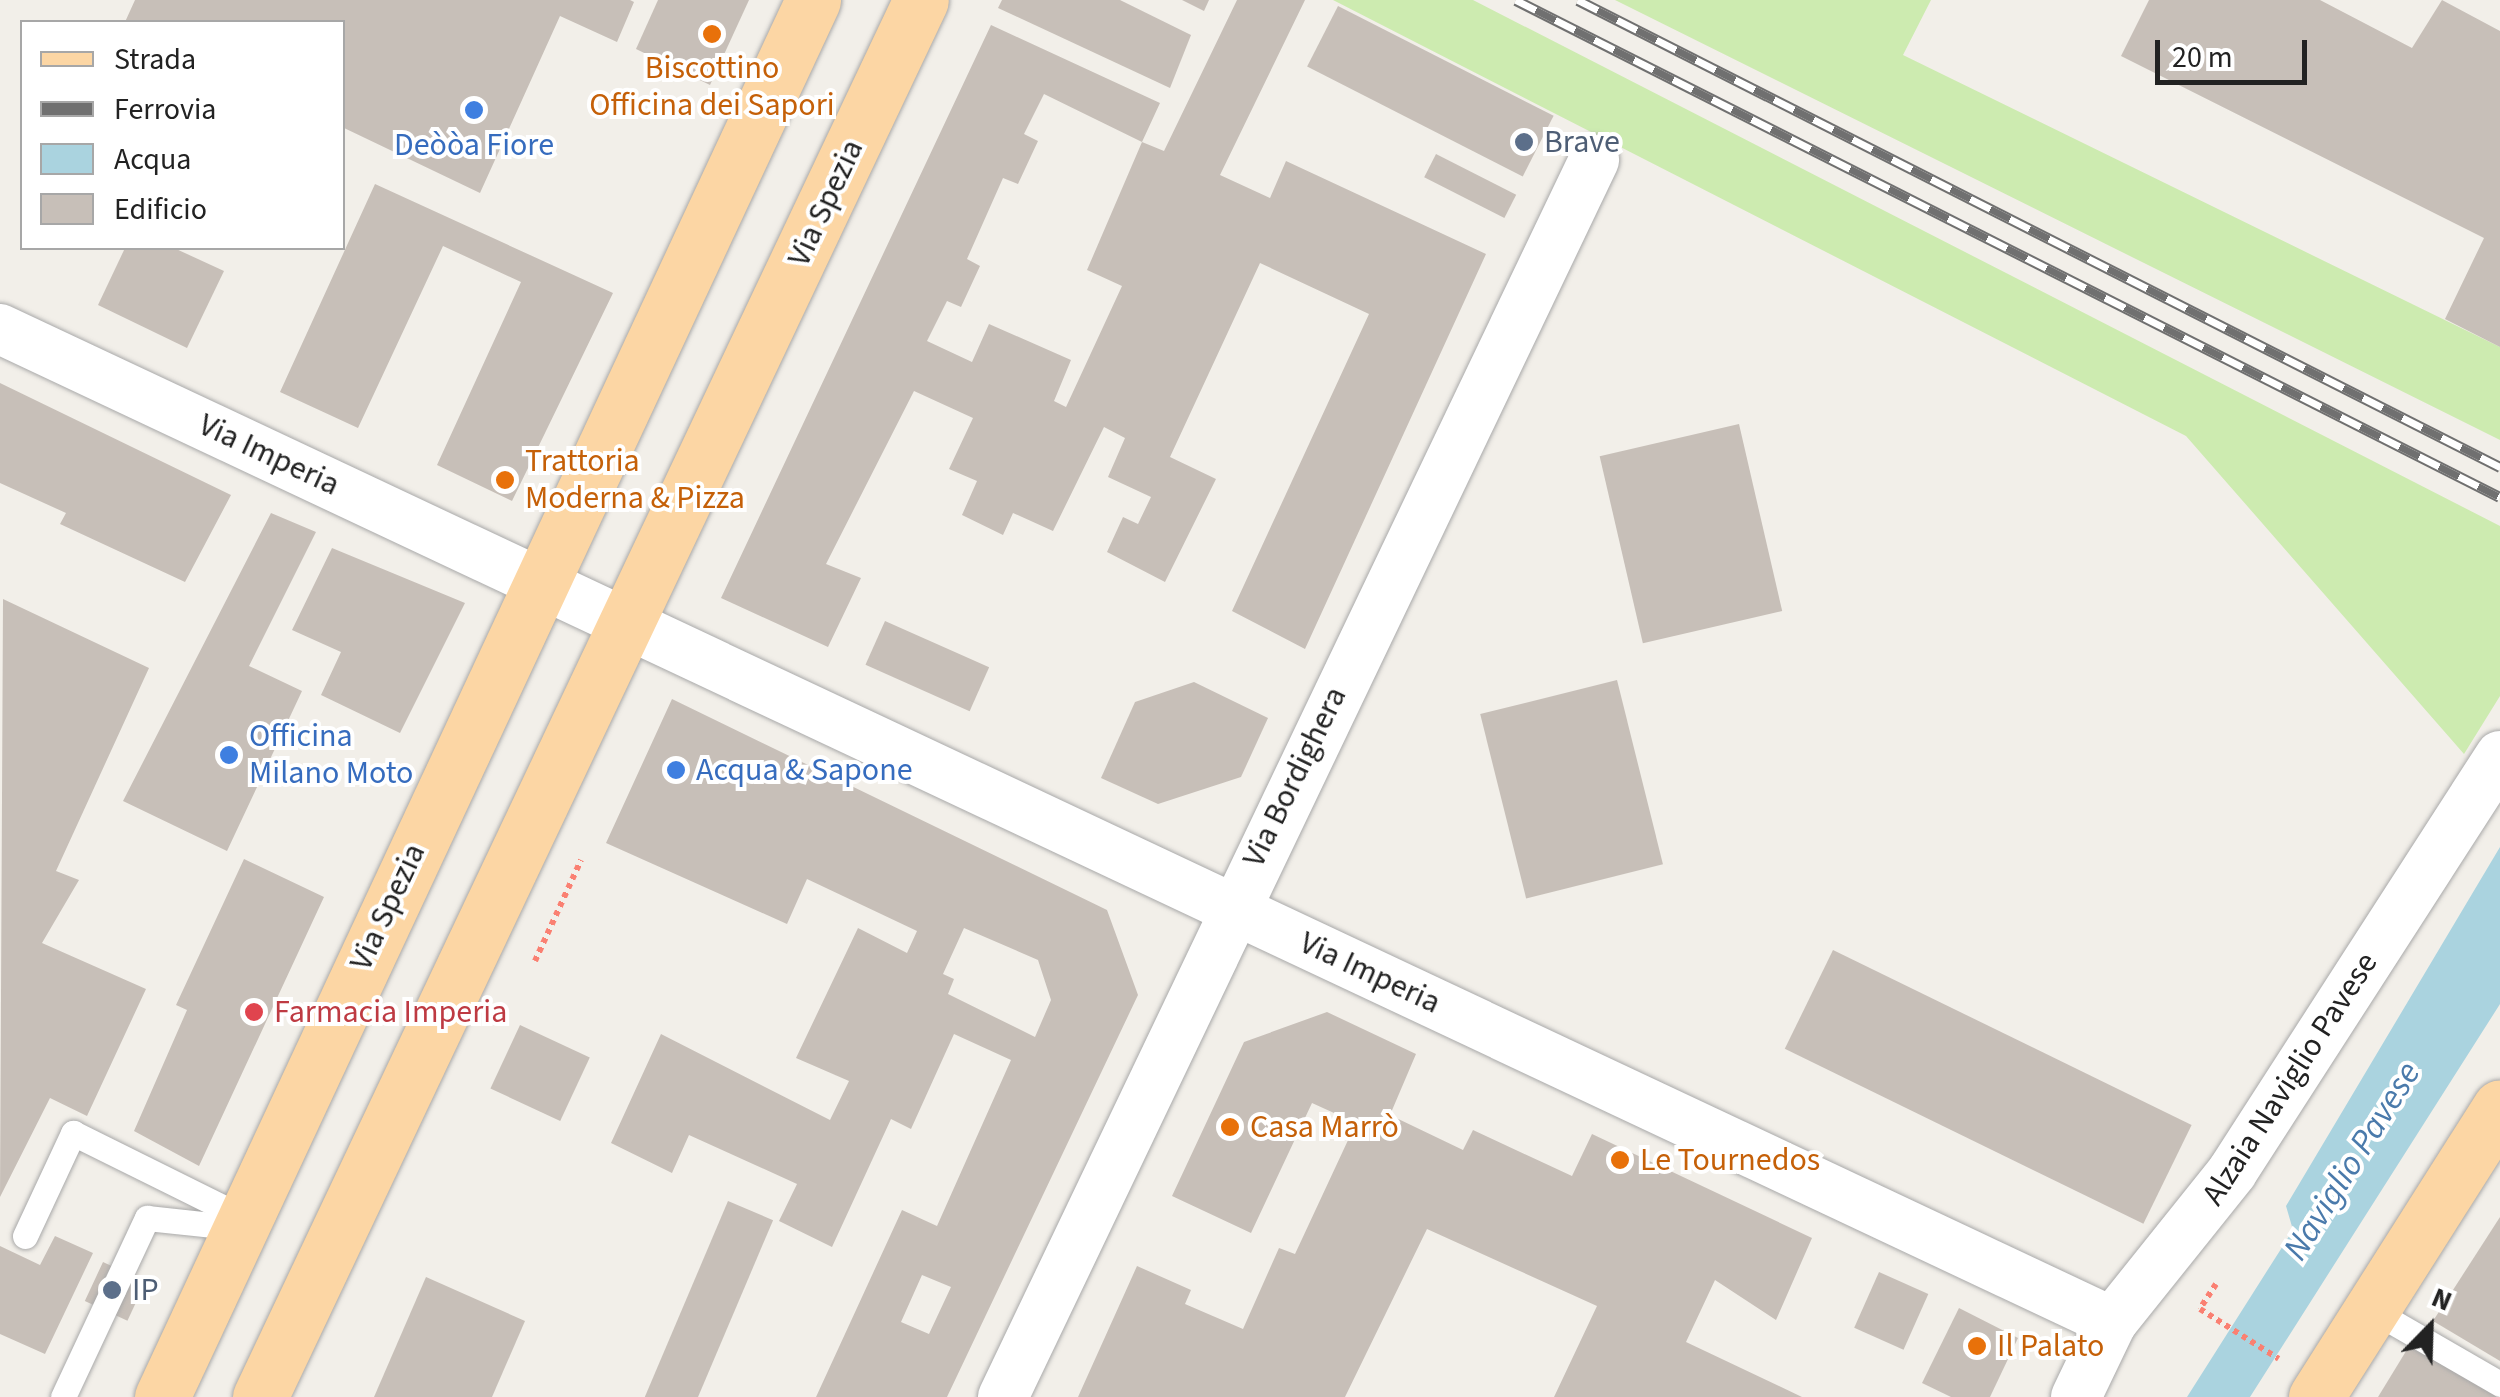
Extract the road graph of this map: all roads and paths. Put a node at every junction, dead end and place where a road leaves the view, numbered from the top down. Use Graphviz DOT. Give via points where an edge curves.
graph roads {
  1 [pos="813,0"];
  2 [pos="921,0"];
  3 [pos="1594,160"];
  4 [pos="0,329"];
  5 [pos="538,580"];
  6 [pos="629,624"];
  7 [pos="2500,756"];
  8 [pos="581,860"];
  9 [pos="1233,908"];
  10 [pos="535,961"];
  11 [pos="2500,1107"];
  12 [pos="242,1223"];
  13 [pos="25,1236"];
  14 [pos="2216,1284"];
  15 [pos="2372,1310"];
  16 [pos="2112,1322"];
  17 [pos="2301,1380"];
  18 [pos="2500,1384"];
  19 [pos="63,1397"];
  20 [pos="162,1397"];
  21 [pos="260,1397"];
  22 [pos="1003,1397"];
  23 [pos="2076,1397"];
  1 -- 5 [label="main road, Via Spezia"];
  2 -- 6 [label="main road, Via Spezia"];
  3 -- 9 [label="street, Via Bordighera"];
  4 -- 5 [label="street, Via Imperia"];
  5 -- 6 [label="street"];
  5 -- 12 [label="main road, Via Spezia"];
  6 -- 9 [label="street, Via Imperia"];
  6 -- 21 [label="main road, Via Spezia"];
  7 -- 16 [label="street, Alzaia Naviglio Pavese" via="2232,1172"];
  8 -- 10 [label="path"];
  9 -- 16 [label="street, Via Imperia"];
  9 -- 22 [label="street, Via Bordighera"];
  11 -- 15 [label="main road"];
  12 -- 13 [label="lane" via="73,1134"];
  12 -- 19 [label="lane" via="147,1218"];
  12 -- 20 [label="main road, Via Spezia"];
  14 -- 17 [label="path" via="2200,1309"];
  15 -- 17 [label="main road"];
  15 -- 18 [label="lane"];
  16 -- 23 [label="street, Alzaia Naviglio Pavese"];
}
